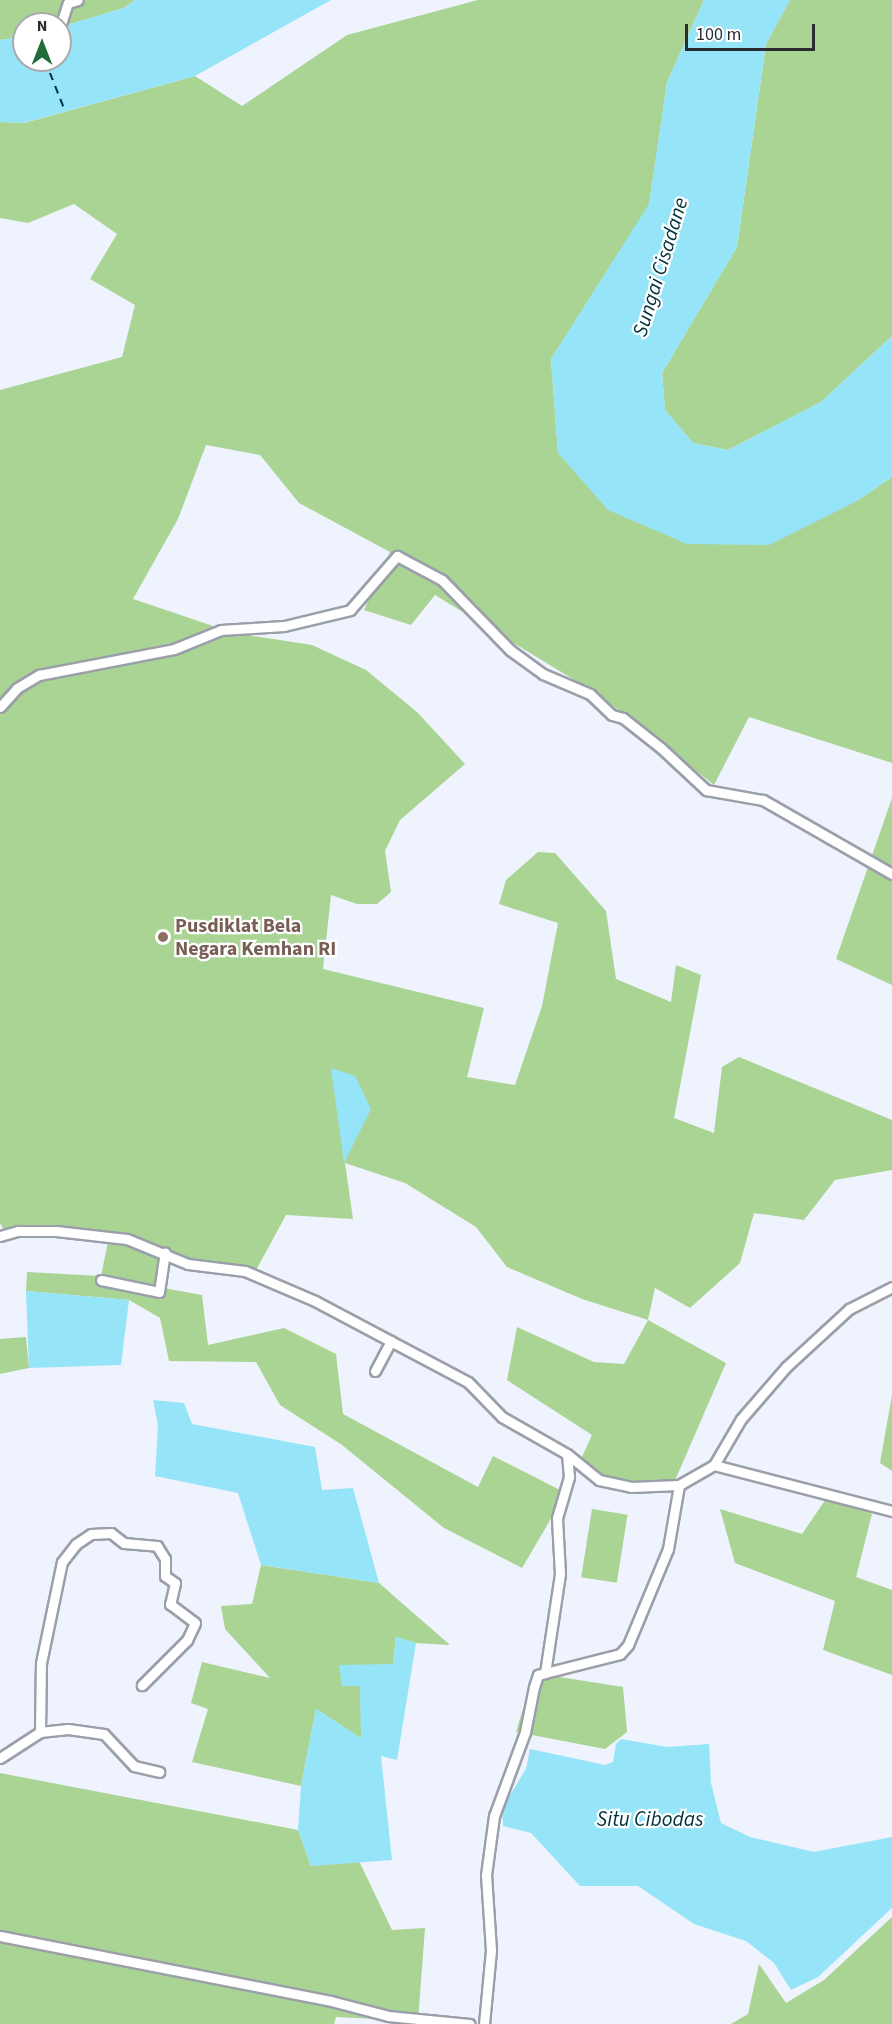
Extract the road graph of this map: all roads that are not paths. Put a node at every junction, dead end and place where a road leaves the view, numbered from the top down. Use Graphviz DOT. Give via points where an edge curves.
graph roads {
  1 [pos="78,0"];
  2 [pos="65,12"];
  3 [pos="0,707"];
  4 [pos="892,874"];
  5 [pos="0,1236"];
  6 [pos="165,1252"];
  7 [pos="101,1280"];
  8 [pos="892,1287"];
  9 [pos="391,1341"];
  10 [pos="375,1371"];
  11 [pos="567,1454"];
  12 [pos="714,1465"];
  13 [pos="678,1485"];
  14 [pos="892,1511"];
  15 [pos="546,1673"];
  16 [pos="142,1685"];
  17 [pos="40,1732"];
  18 [pos="0,1758"];
  19 [pos="159,1772"];
  20 [pos="0,1936"];
  21 [pos="470,2024"];
  22 [pos="484,2024"];
  1 -- 2 [label="street" via="68,3"];
  3 -- 4 [label="street" via="17,688 39,675 174,649 221,630 284,626 350,610 397,556 442,580 510,650 543,674 590,694 612,715 623,718 661,748 706,790 763,800"];
  5 -- 6 [label="street" via="18,1231 56,1231 127,1239"];
  6 -- 7 [label="street" via="159,1292"];
  6 -- 9 [label="street" via="188,1264 245,1271"];
  8 -- 12 [label="street" via="849,1309 786,1367 741,1419"];
  9 -- 10 [label="street"];
  9 -- 11 [label="street" via="468,1382 502,1417"];
  11 -- 13 [label="street" via="599,1480 631,1487"];
  11 -- 15 [label="street" via="569,1477 557,1518 560,1574"];
  12 -- 13 [label="street"];
  12 -- 14 [label="street"];
  13 -- 15 [label="street" via="669,1549 628,1646 620,1654"];
  15 -- 22 [label="street" via="538,1675 525,1732 494,1816 486,1875 491,1950"];
  16 -- 17 [label="street" via="187,1640 195,1623 170,1604 175,1583 165,1576 165,1559 157,1546 124,1543 111,1533 91,1534 76,1544 62,1563 41,1663"];
  17 -- 18 [label="street"];
  17 -- 19 [label="street" via="68,1729 104,1734 134,1766"];
  20 -- 21 [label="street" via="331,2001 388,2016"];
}
